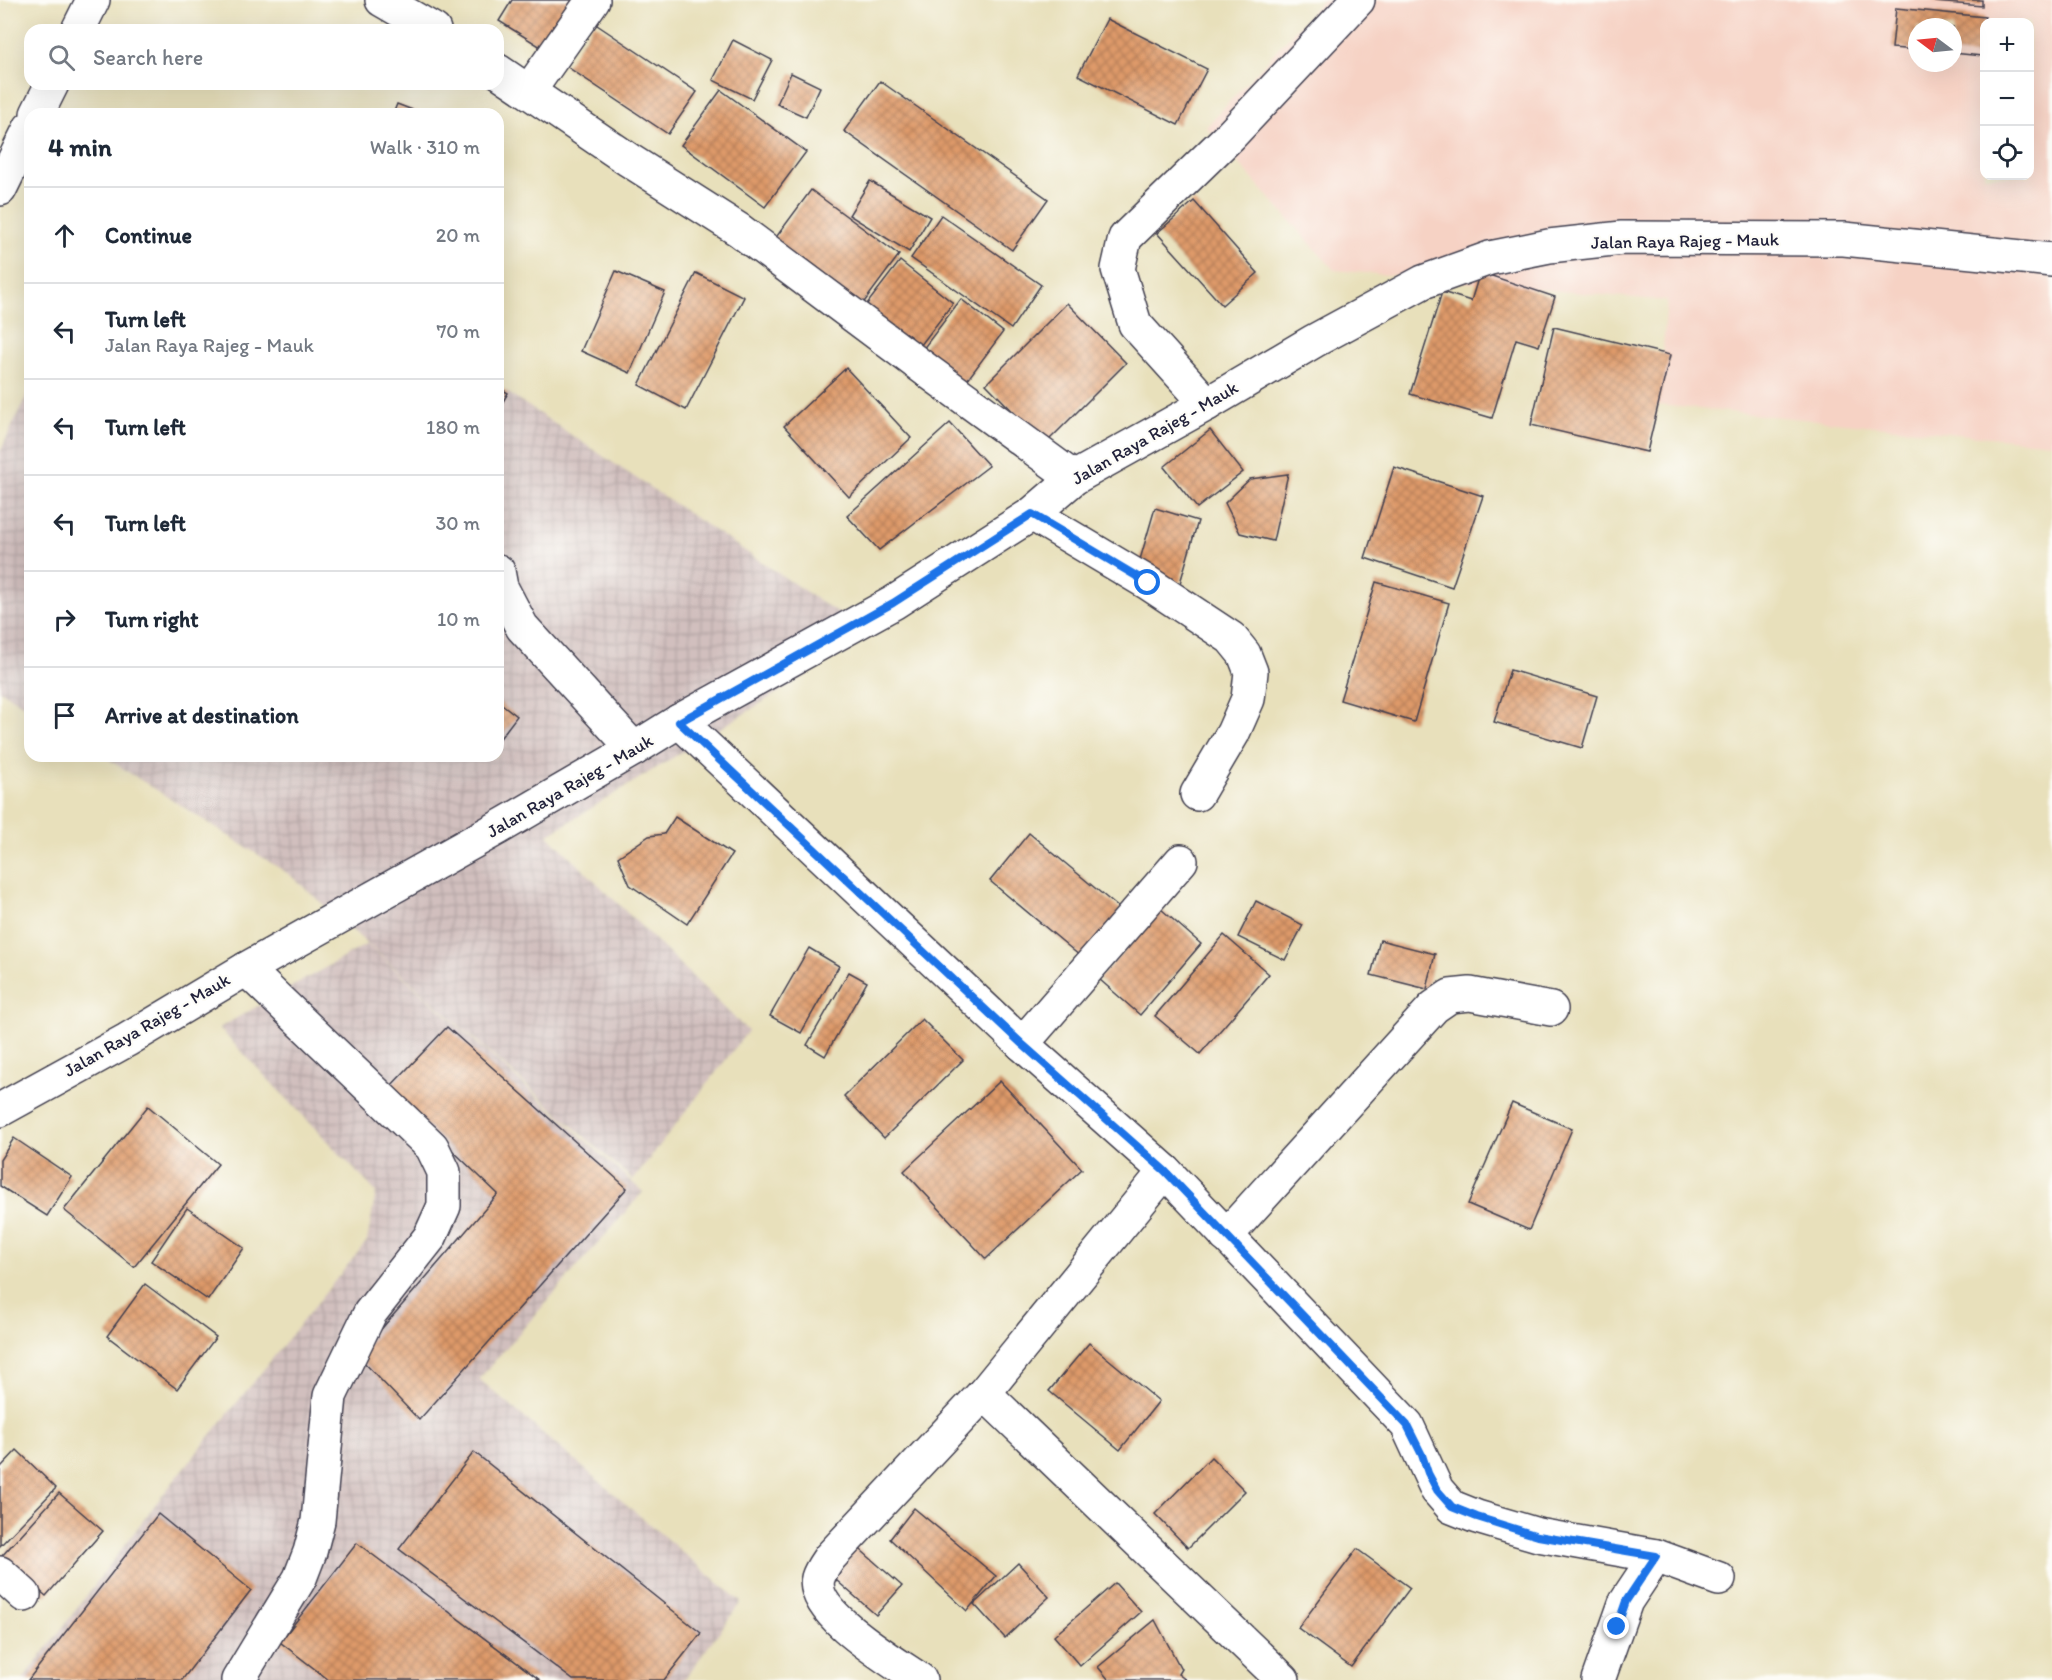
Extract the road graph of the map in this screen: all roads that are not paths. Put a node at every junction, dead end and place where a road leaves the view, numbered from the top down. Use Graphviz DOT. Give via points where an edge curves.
graph roads {
  1 [pos="93,0"];
  2 [pos="382,0"];
  3 [pos="593,0"];
  4 [pos="1358,0"];
  5 [pos="81,24"];
  6 [pos="424,24"];
  7 [pos="504,75"];
  8 [pos="48,90"];
  9 [pos="529,91"];
  10 [pos="40,108"];
  11 [pos="24,140"];
  12 [pos="0,189"];
  13 [pos="2052,260"];
  14 [pos="1207,404"];
  15 [pos="1074,478"];
  16 [pos="1032,514"];
  17 [pos="504,592"];
  18 [pos="679,722"];
  19 [pos="634,749"];
  20 [pos="1197,794"];
  21 [pos="1181,861"];
  22 [pos="246,969"];
  23 [pos="1551,1009"];
  24 [pos="1022,1044"];
  25 [pos="0,1110"];
  26 [pos="1165,1171"];
  27 [pos="1226,1236"];
  28 [pos="984,1393"];
  29 [pos="1656,1556"];
  30 [pos="0,1573"];
  31 [pos="1719,1579"];
  32 [pos="24,1595"];
  33 [pos="238,1680"];
  34 [pos="920,1680"];
  35 [pos="1283,1680"];
  36 [pos="1598,1680"];
  1 -- 5 [label="street"];
  2 -- 6 [label="street"];
  3 -- 9 [label="street"];
  4 -- 14 [label="street" via="1231,135 1125,238 1118,269 1135,324"];
  7 -- 9 [label="street"];
  8 -- 10 [label="street"];
  9 -- 15 [label="street" via="739,230"];
  11 -- 12 [label="street"];
  13 -- 14 [label="street, Jalan Raya Rajeg - Mauk" via="1844,239 1622,238 1550,246 1490,258 1423,282"];
  14 -- 15 [label="street, Jalan Raya Rajeg - Mauk"];
  15 -- 16 [label="street, Jalan Raya Rajeg - Mauk"];
  16 -- 18 [label="street, Jalan Raya Rajeg - Mauk" via="893,603"];
  16 -- 20 [label="street" via="1148,583 1231,638 1244,654 1251,672 1248,699"];
  17 -- 19 [label="street" via="522,627"];
  18 -- 19 [label="street, Jalan Raya Rajeg - Mauk"];
  18 -- 24 [label="street"];
  19 -- 22 [label="street, Jalan Raya Rajeg - Mauk"];
  21 -- 24 [label="street"];
  22 -- 25 [label="street, Jalan Raya Rajeg - Mauk"];
  22 -- 33 [label="street" via="432,1147 444,1172 444,1206 430,1237 370,1313 330,1396 318,1521 310,1552 300,1578"];
  23 -- 27 [label="street" via="1470,994 1450,996 1434,1007"];
  24 -- 26 [label="street"];
  26 -- 27 [label="street"];
  26 -- 28 [label="street"];
  27 -- 29 [label="street" via="1407,1425 1437,1490 1452,1507 1538,1536"];
  28 -- 34 [label="street" via="830,1557 818,1578 819,1593 826,1607 864,1641"];
  28 -- 35 [label="street"];
  29 -- 31 [label="street"];
  29 -- 36 [label="street" via="1626,1601"];
  30 -- 32 [label="street"];
}
